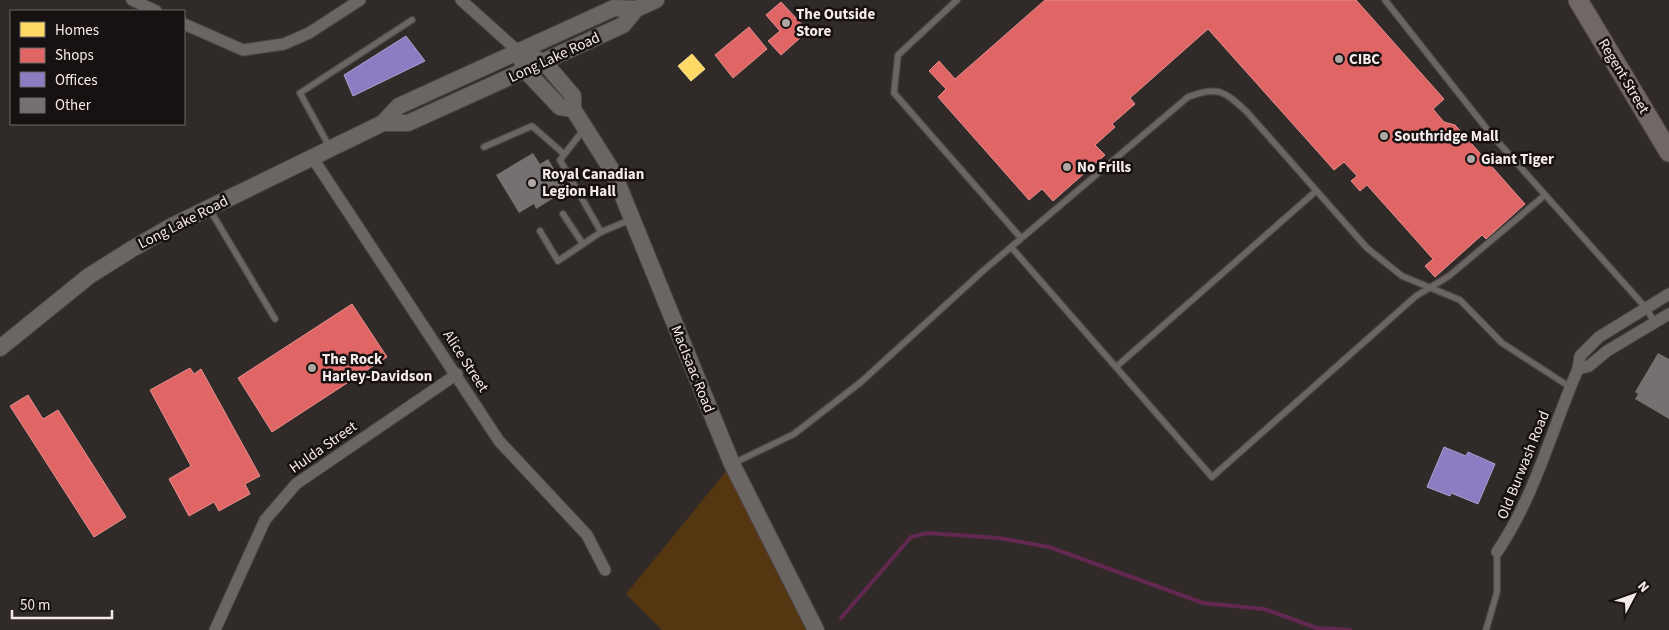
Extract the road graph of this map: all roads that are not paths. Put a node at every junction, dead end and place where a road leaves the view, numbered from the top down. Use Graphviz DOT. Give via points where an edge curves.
graph roads {
  1 [pos="132,0"];
  2 [pos="360,0"];
  3 [pos="462,0"];
  4 [pos="656,0"];
  5 [pos="957,0"];
  6 [pos="1385,0"];
  7 [pos="1578,0"];
  8 [pos="636,9"];
  9 [pos="154,10"];
  10 [pos="412,20"];
  11 [pos="185,24"];
  12 [pos="519,52"];
  13 [pos="544,62"];
  14 [pos="525,70"];
  15 [pos="573,109"];
  16 [pos="383,123"];
  17 [pos="586,126"];
  18 [pos="484,147"];
  19 [pos="330,148"];
  20 [pos="1669,152"];
  21 [pos="564,154"];
  22 [pos="312,157"];
  23 [pos="1316,191"];
  24 [pos="1544,195"];
  25 [pos="209,208"];
  26 [pos="563,214"];
  27 [pos="632,219"];
  28 [pos="540,230"];
  29 [pos="601,232"];
  30 [pos="1021,238"];
  31 [pos="583,244"];
  32 [pos="1011,247"];
  33 [pos="1432,286"];
  34 [pos="1669,294"];
  35 [pos="1646,308"];
  36 [pos="1669,314"];
  37 [pos="275,319"];
  38 [pos="1655,323"];
  39 [pos="0,348"];
  40 [pos="1116,367"];
  41 [pos="1578,370"];
  42 [pos="457,374"];
  43 [pos="1570,387"];
  44 [pos="732,464"];
  45 [pos="1497,552"];
  46 [pos="605,570"];
  47 [pos="215,630"];
  48 [pos="816,630"];
  49 [pos="1486,630"];
  1 -- 9 [label="street"];
  2 -- 11 [label="street" via="309,33 284,44 243,50"];
  3 -- 12 [label="street"];
  4 -- 8 [label="main road, Long Lake Road"];
  5 -- 30 [label="lane" via="898,55 894,92"];
  6 -- 24 [label="lane" via="1490,133"];
  7 -- 20 [label="main road, Regent Street"];
  8 -- 12 [label="main road, Long Lake Road" via="614,8"];
  8 -- 13 [label="main road, Long Lake Road" via="622,25"];
  10 -- 19 [label="lane" via="300,93"];
  12 -- 13 [label="main road, MacIsaac Road"];
  12 -- 14 [label="main road, MacIsaac Road"];
  12 -- 16 [label="main road, Long Lake Road" via="399,106"];
  13 -- 14 [label="main road, Long Lake Road"];
  13 -- 15 [label="main road, MacIsaac Road" via="573,96"];
  14 -- 15 [label="main road, MacIsaac Road" via="560,107"];
  14 -- 16 [label="main road, Long Lake Road" via="408,123"];
  15 -- 17 [label="main road, MacIsaac Road"];
  16 -- 19 [label="main road, Long Lake Road"];
  17 -- 21 [label="lane"];
  17 -- 27 [label="main road, MacIsaac Road" via="613,172"];
  18 -- 21 [label="lane" via="532,126"];
  19 -- 22 [label="main road, Long Lake Road"];
  21 -- 29 [label="lane" via="560,160"];
  22 -- 25 [label="main road, Long Lake Road"];
  22 -- 42 [label="street, Alice Street"];
  23 -- 30 [label="lane" via="1247,112 1226,93 1205,90 1188,97"];
  23 -- 33 [label="lane" via="1367,248 1402,276"];
  23 -- 40 [label="lane"];
  24 -- 33 [label="lane" via="1449,276"];
  24 -- 35 [label="lane"];
  25 -- 37 [label="lane"];
  25 -- 39 [label="main road, Long Lake Road" via="140,244 89,276"];
  26 -- 31 [label="lane"];
  27 -- 29 [label="lane"];
  27 -- 44 [label="main road, MacIsaac Road"];
  28 -- 31 [label="lane" via="558,261"];
  29 -- 31 [label="lane"];
  30 -- 32 [label="lane"];
  32 -- 40 [label="lane"];
  32 -- 44 [label="lane" via="862,382 794,434"];
  33 -- 40 [label="lane" via="1416,296 1212,477"];
  33 -- 43 [label="lane" via="1460,300 1502,343"];
  34 -- 35 [label="street, Old Burwash Road"];
  35 -- 38 [label="lane"];
  35 -- 41 [label="street, Old Burwash Road" via="1599,337 1580,356"];
  36 -- 38 [label="street"];
  38 -- 41 [label="street"];
  41 -- 43 [label="street, Old Burwash Road"];
  42 -- 46 [label="street, Alice Street" via="500,441 587,535"];
  42 -- 47 [label="street, Hulda Street" via="296,484 265,520"];
  43 -- 45 [label="street, Old Burwash Road" via="1528,500 1515,527"];
  44 -- 48 [label="main road, MacIsaac Road"];
  45 -- 49 [label="lane, Old Burwash Road" via="1497,592"];
}
